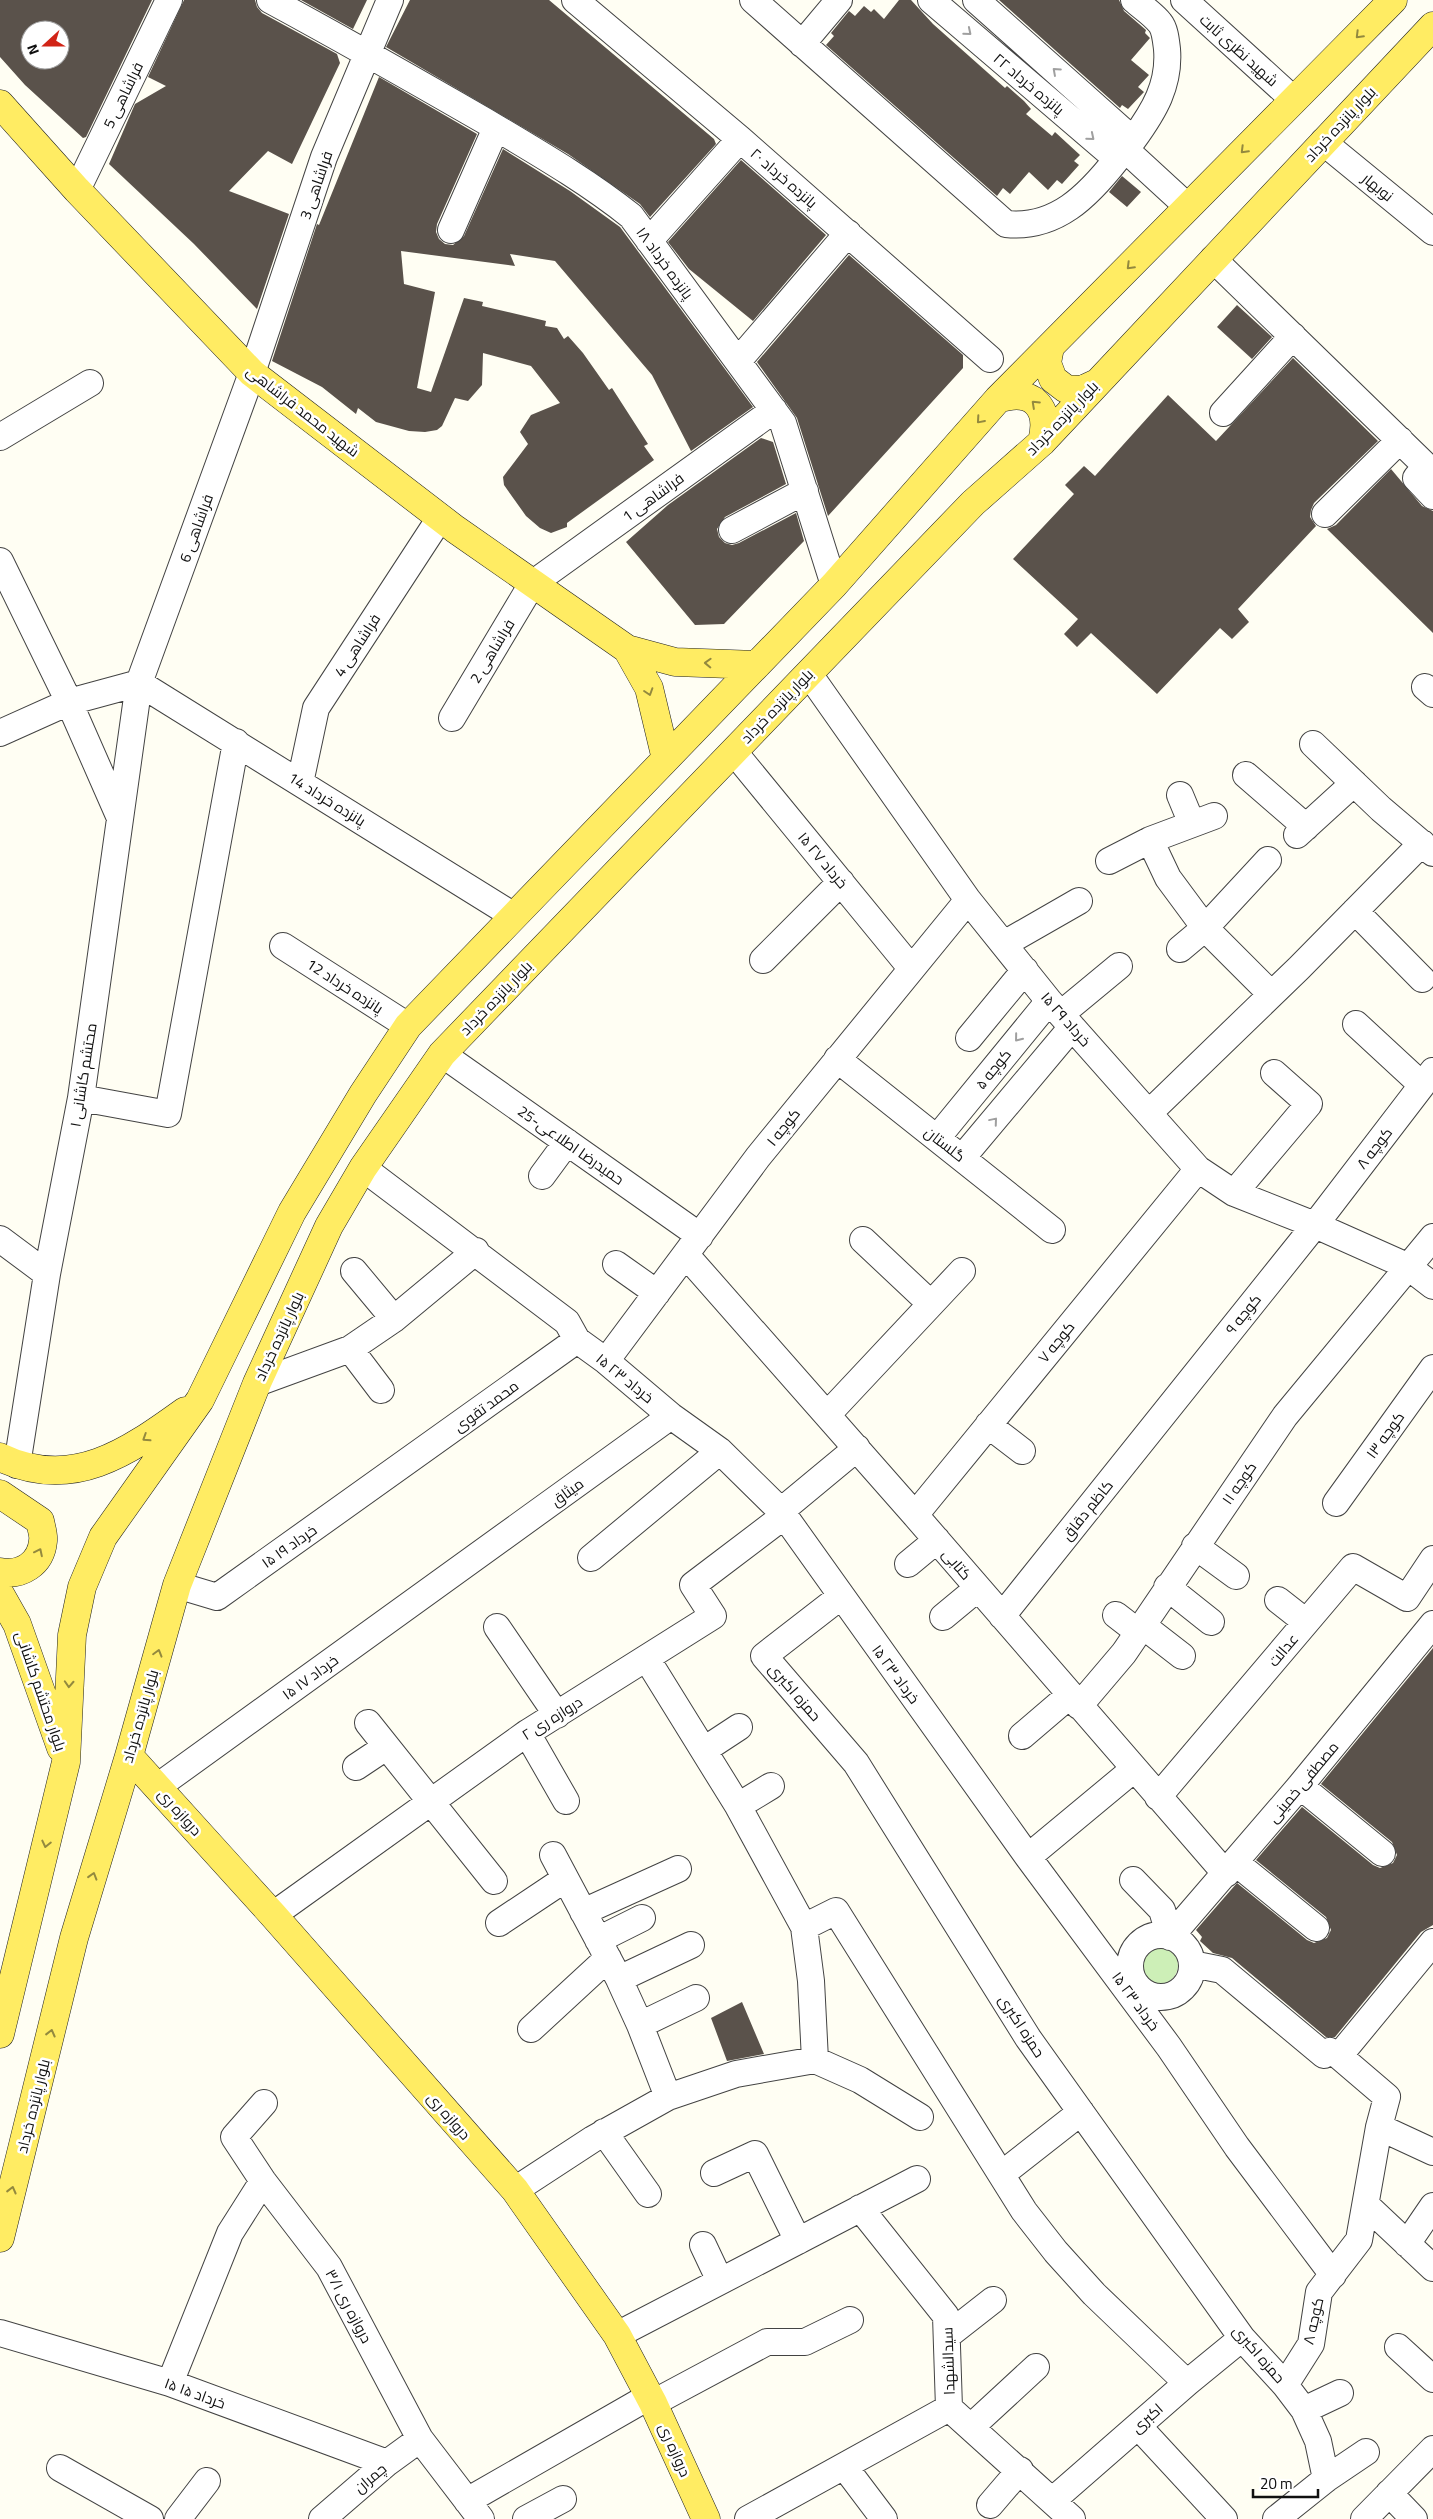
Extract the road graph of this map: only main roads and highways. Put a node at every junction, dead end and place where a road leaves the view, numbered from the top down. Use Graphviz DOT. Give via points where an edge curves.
graph roads {
  1 [pos="1393,0"];
  2 [pos="1433,26"];
  3 [pos="0,104"];
  4 [pos="1050,347"];
  5 [pos="1097,383"];
  6 [pos="998,400"];
  7 [pos="1042,442"];
  8 [pos="627,649"];
  9 [pos="757,665"];
  10 [pos="666,758"];
  11 [pos="200,1400"];
  12 [pos="9,1461"];
  13 [pos="0,1494"];
  14 [pos="0,1572"];
  15 [pos="0,1594"];
  16 [pos="129,1756"];
  17 [pos="66,1762"];
  18 [pos="0,2034"];
  19 [pos="0,2238"];
  20 [pos="706,2519"];
  1 -- 4 [label="main road, one-way"];
  2 -- 5 [label="main road, بلوار پانزده خرداد"];
  3 -- 8 [label="main road, شهید محمد فراشاهی" via="77,190 252,373 440,518"];
  4 -- 5 [label="main road" via="1047,364 1053,378 1066,388 1082,390"];
  4 -- 6 [label="main road"];
  5 -- 7 [label="main road, بلوار پانزده خرداد"];
  7 -- 6 [label="main road, one-way" via="1046,425 1042,409 1030,398 1013,394"];
  6 -- 9 [label="main road, one-way"];
  16 -- 7 [label="main road, بلوار پانزده خرداد, one-way" via="177,1585 257,1383 329,1226 363,1168 442,1054 972,503"];
  9 -- 8 [label="main road, one-way" via="675,662"];
  8 -- 10 [label="main road, one-way" via="649,688"];
  9 -- 10 [label="main road"];
  10 -- 11 [label="main road" via="408,1026 292,1212"];
  11 -- 12 [label="main road, one-way" via="117,1456 86,1466 60,1469"];
  11 -- 17 [label="main road, one-way" via="103,1537 82,1586 72,1635"];
  14 -- 13 [label="main road, one-way" via="13,1575 30,1566 40,1553 44,1540 40,1521"];
  15 -- 17 [label="main road, بلوار محتشم کاشانی" via="17,1624"];
  19 -- 16 [label="main road, بلوار پانزده خرداد, one-way" via="74,1938"];
  16 -- 20 [label="main road, دروازه ری" via="515,2190 617,2335 652,2400"];
  17 -- 18 [label="main road, one-way"];
}
